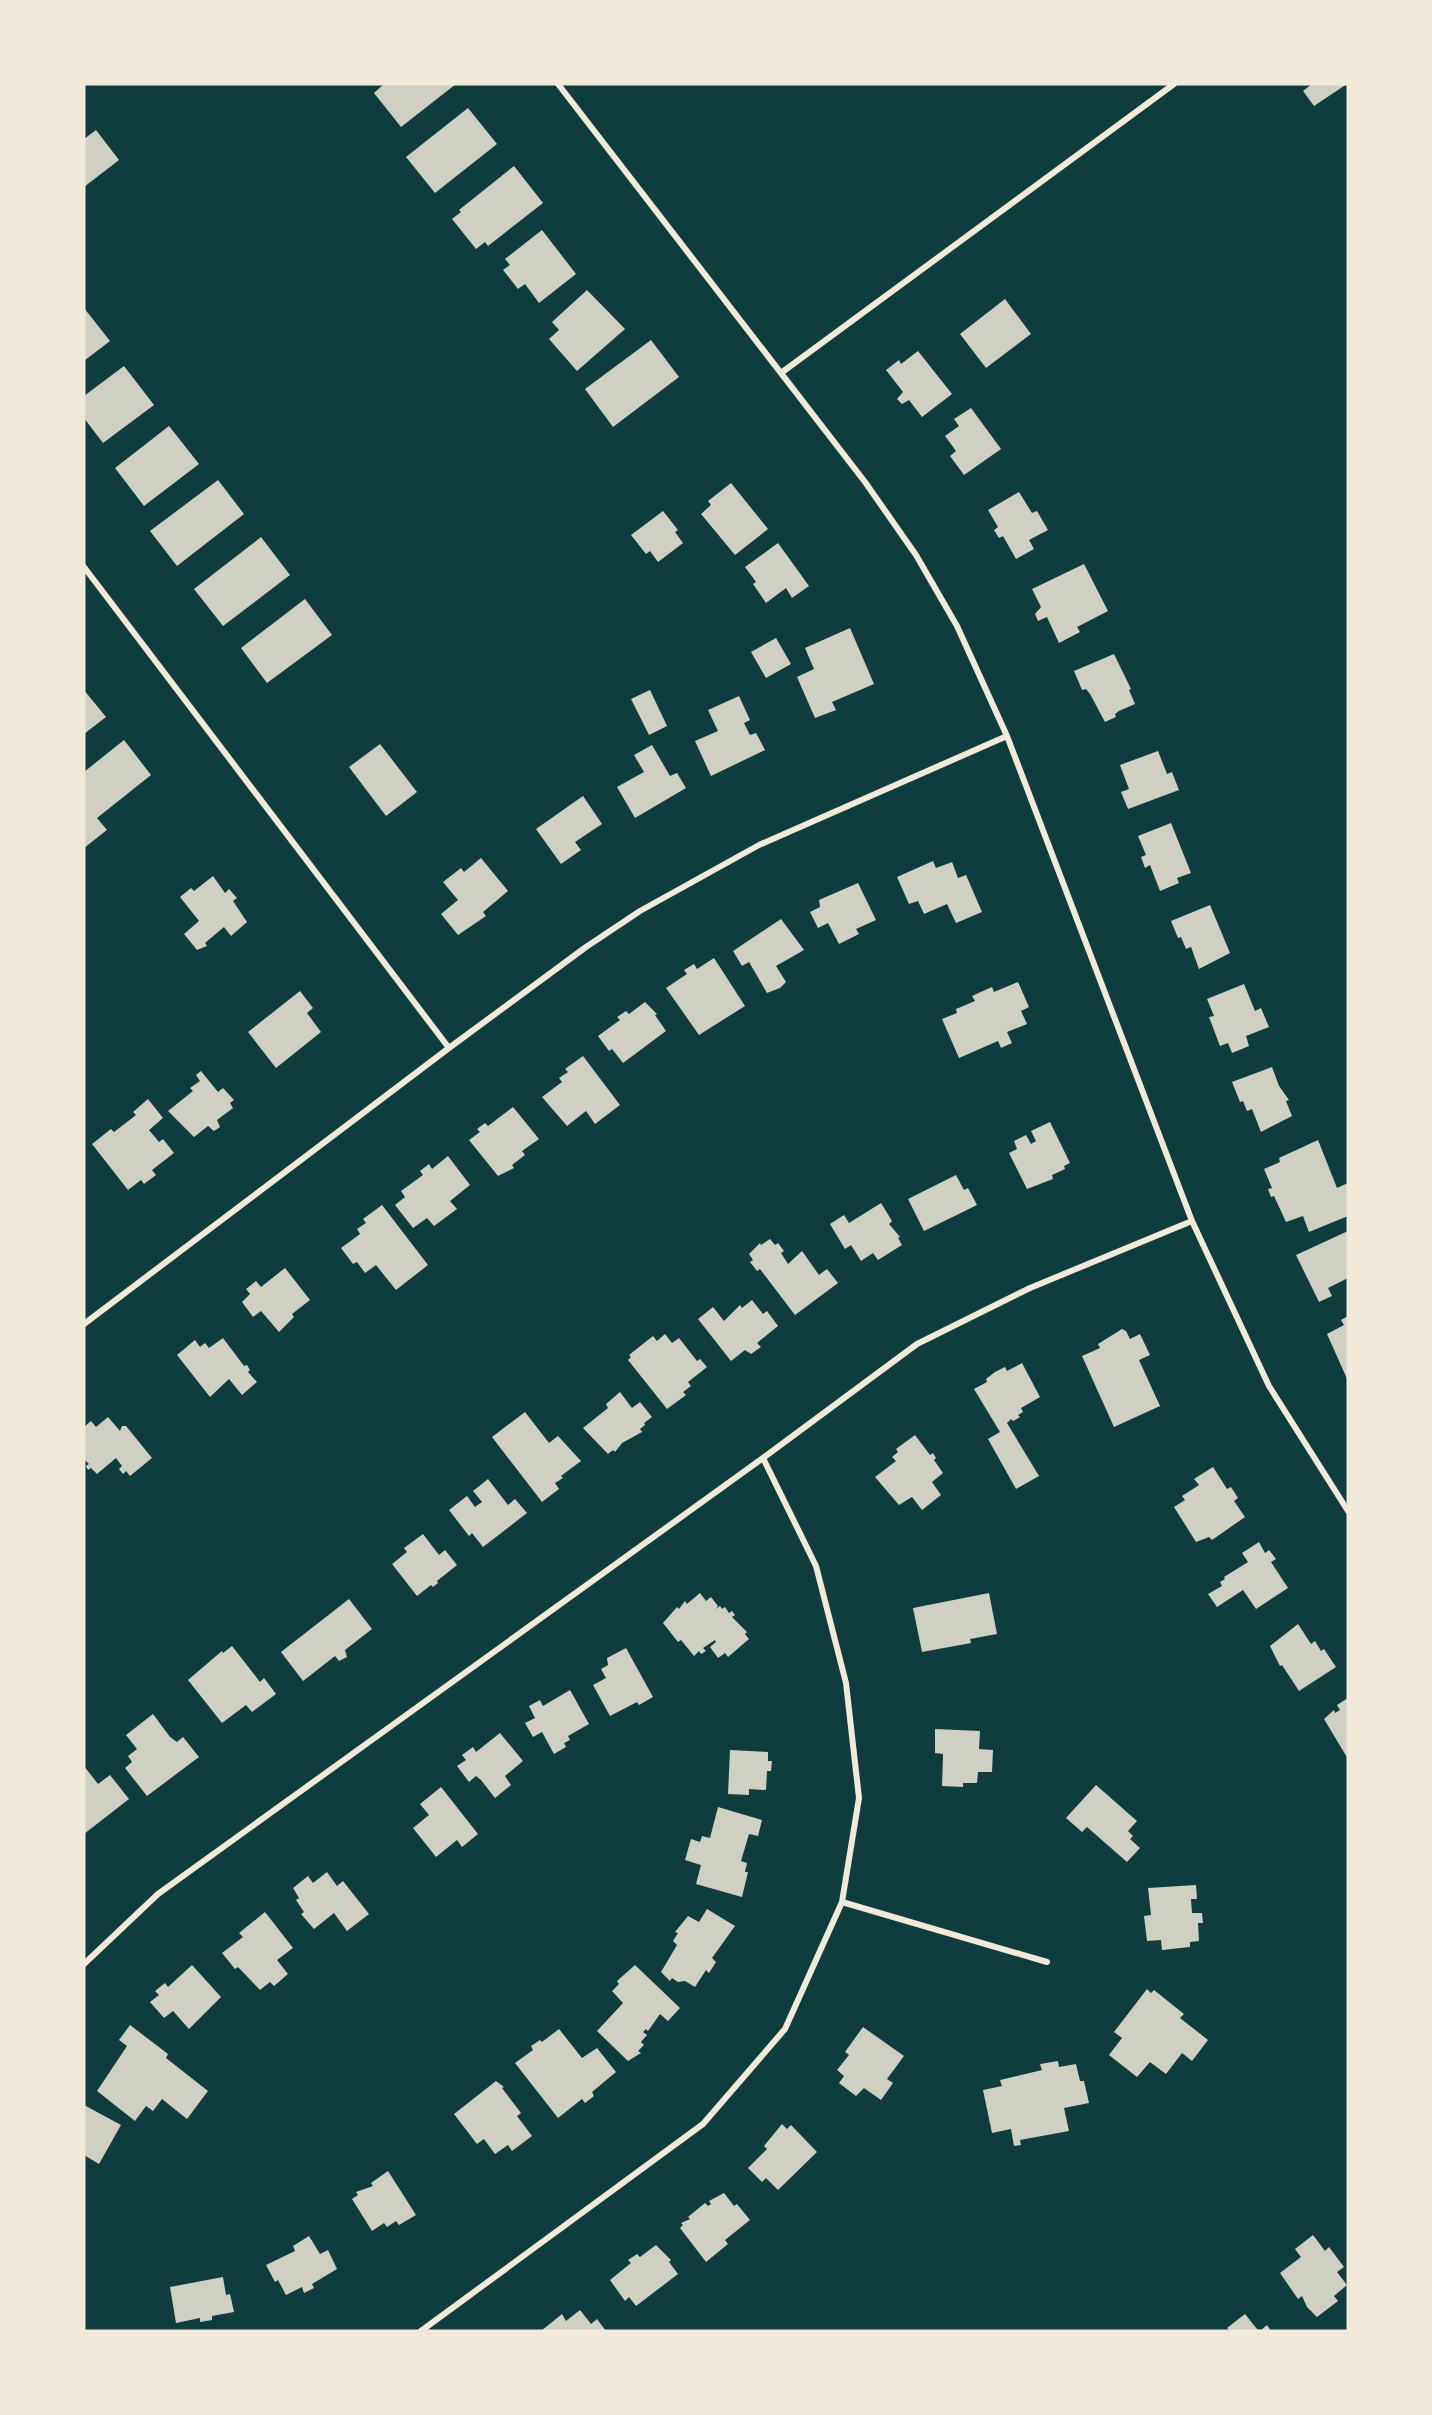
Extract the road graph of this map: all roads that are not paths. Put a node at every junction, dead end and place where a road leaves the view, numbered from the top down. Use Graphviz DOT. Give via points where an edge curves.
graph roads {
  1 [pos="558,84"];
  2 [pos="1174,84"];
  3 [pos="781,373"];
  4 [pos="84,567"];
  5 [pos="1007,736"];
  6 [pos="449,1048"];
  7 [pos="1192,1221"];
  8 [pos="84,1324"];
  9 [pos="763,1458"];
  10 [pos="1348,1511"];
  11 [pos="843,1902"];
  12 [pos="1047,1962"];
  13 [pos="84,1964"];
  14 [pos="421,2331"];
  1 -- 3 [label="street"];
  2 -- 3 [label="street"];
  3 -- 5 [label="street" via="916,555 957,626"];
  4 -- 6 [label="street"];
  5 -- 6 [label="street" via="759,845 692,880 586,946"];
  5 -- 7 [label="street"];
  6 -- 8 [label="street"];
  7 -- 9 [label="street" via="1030,1287 916,1344"];
  7 -- 10 [label="street" via="1269,1386"];
  9 -- 11 [label="street" via="816,1566 846,1683 859,1798"];
  9 -- 13 [label="street" via="158,1894"];
  11 -- 12 [label="street"];
  11 -- 14 [label="street" via="785,2028 704,2124"];
}
